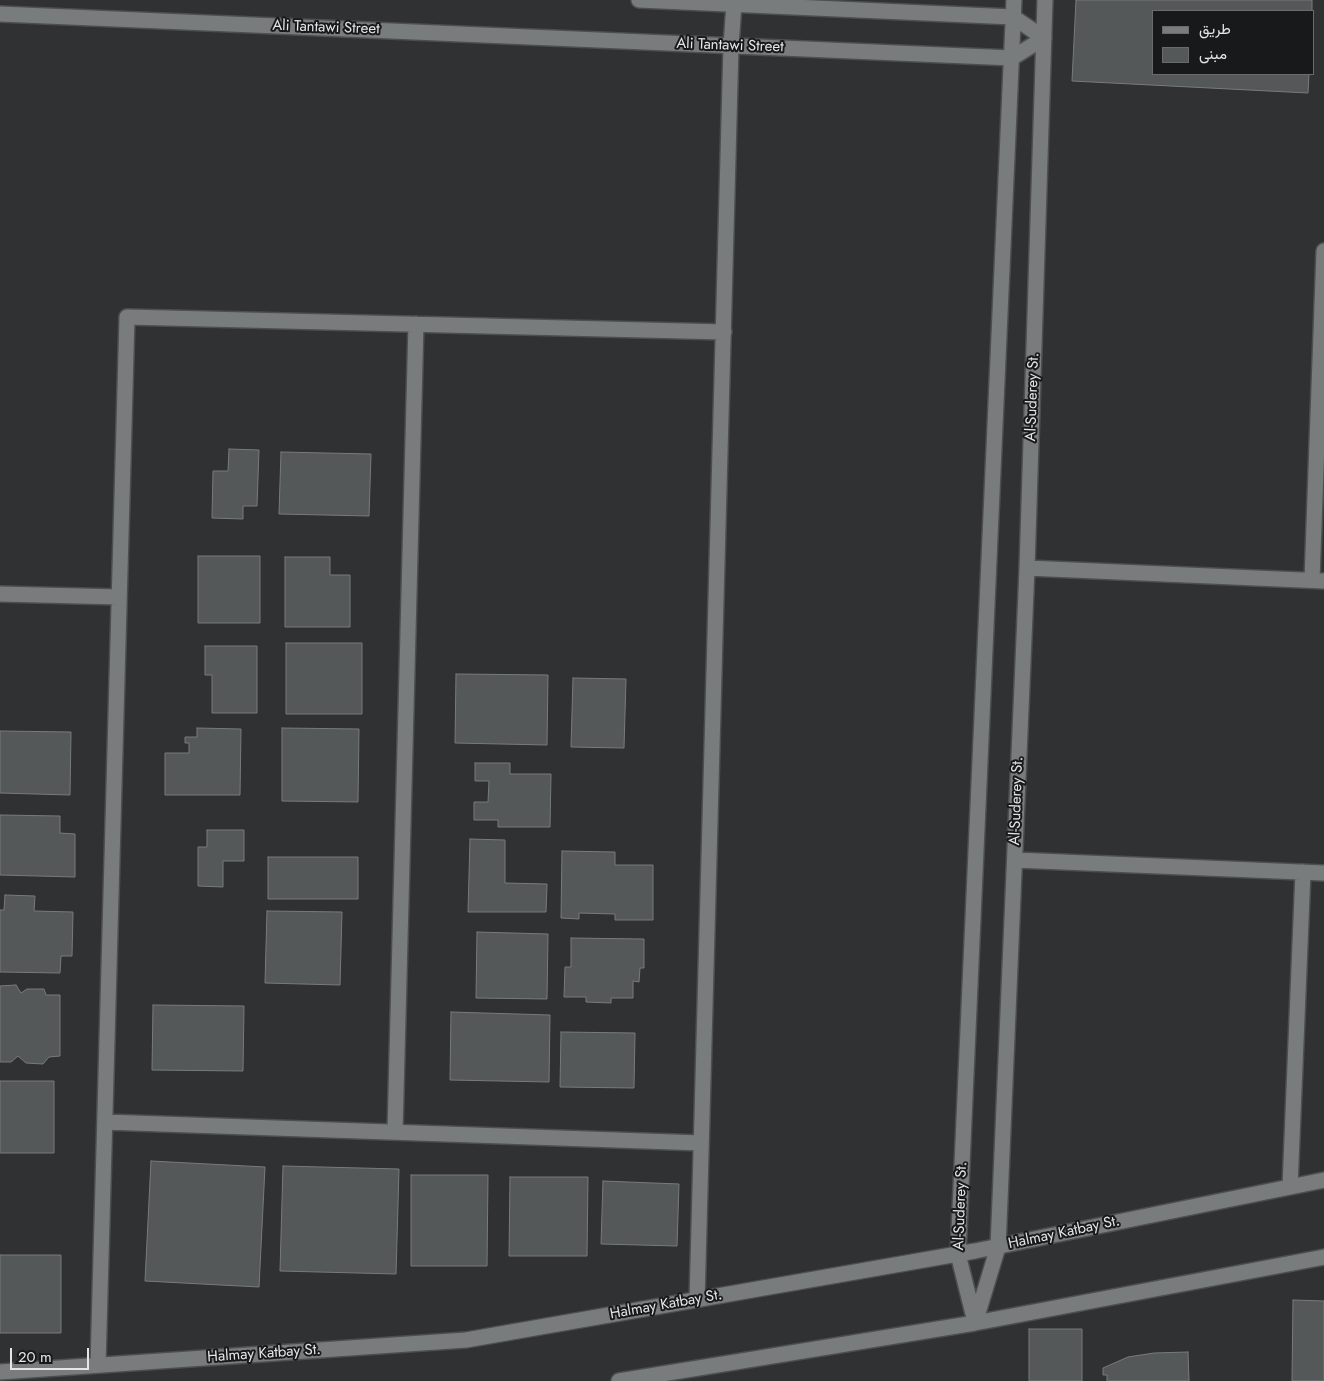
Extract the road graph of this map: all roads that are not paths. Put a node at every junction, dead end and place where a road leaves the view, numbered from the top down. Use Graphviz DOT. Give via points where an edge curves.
graph roads {
  1 [pos="639,0"];
  2 [pos="1014,0"];
  3 [pos="1045,0"];
  4 [pos="734,4"];
  5 [pos="0,14"];
  6 [pos="1013,17"];
  7 [pos="1044,38"];
  8 [pos="731,46"];
  9 [pos="1012,58"];
  10 [pos="1324,251"];
  11 [pos="1323,288"];
  12 [pos="416,324"];
  13 [pos="724,332"];
  14 [pos="1027,568"];
  15 [pos="1318,580"];
  16 [pos="0,594"];
  17 [pos="119,597"];
  18 [pos="1015,860"];
  19 [pos="1303,872"];
  20 [pos="1324,873"];
  21 [pos="105,1122"];
  22 [pos="396,1132"];
  23 [pos="701,1143"];
  24 [pos="1324,1180"];
  25 [pos="1290,1187"];
  26 [pos="998,1247"];
  27 [pos="958,1254"];
  28 [pos="1324,1257"];
  29 [pos="697,1300"];
  30 [pos="975,1323"];
  31 [pos="98,1365"];
  32 [pos="0,1372"];
  33 [pos="619,1381"];
  1 -- 4 [label="street"];
  2 -- 6 [label="street, Al-Suderey St."];
  3 -- 7 [label="street, Al-Suderey St."];
  4 -- 6 [label="street"];
  4 -- 8 [label="street"];
  5 -- 8 [label="street, Ali Tantawi Street"];
  6 -- 7 [label="street"];
  6 -- 9 [label="street, Al-Suderey St."];
  7 -- 9 [label="street"];
  7 -- 14 [label="street, Al-Suderey St."];
  8 -- 9 [label="street, Ali Tantawi Street"];
  8 -- 13 [label="street"];
  9 -- 27 [label="street, Al-Suderey St."];
  10 -- 11 [label="street"];
  11 -- 15 [label="street"];
  12 -- 13 [label="street"];
  12 -- 17 [label="street" via="127,317"];
  12 -- 22 [label="street"];
  13 -- 23 [label="street"];
  14 -- 15 [label="street"];
  14 -- 18 [label="street, Al-Suderey St."];
  16 -- 17 [label="street"];
  17 -- 21 [label="street"];
  18 -- 19 [label="street"];
  18 -- 26 [label="street, Al-Suderey St."];
  19 -- 20 [label="street"];
  19 -- 25 [label="street"];
  21 -- 22 [label="street"];
  21 -- 31 [label="street"];
  22 -- 23 [label="street"];
  23 -- 29 [label="street"];
  24 -- 25 [label="street, Halmay Katbay St."];
  25 -- 26 [label="street, Halmay Katbay St."];
  26 -- 27 [label="street, Halmay Katbay St."];
  26 -- 30 [label="street, Al-Suderey St."];
  27 -- 29 [label="street, Halmay Katbay St."];
  27 -- 30 [label="street, Al-Suderey St."];
  28 -- 30 [label="street"];
  29 -- 31 [label="street, Halmay Katbay St." via="466,1340"];
  30 -- 33 [label="street"];
  31 -- 32 [label="street, Halmay Katbay St."];
}
